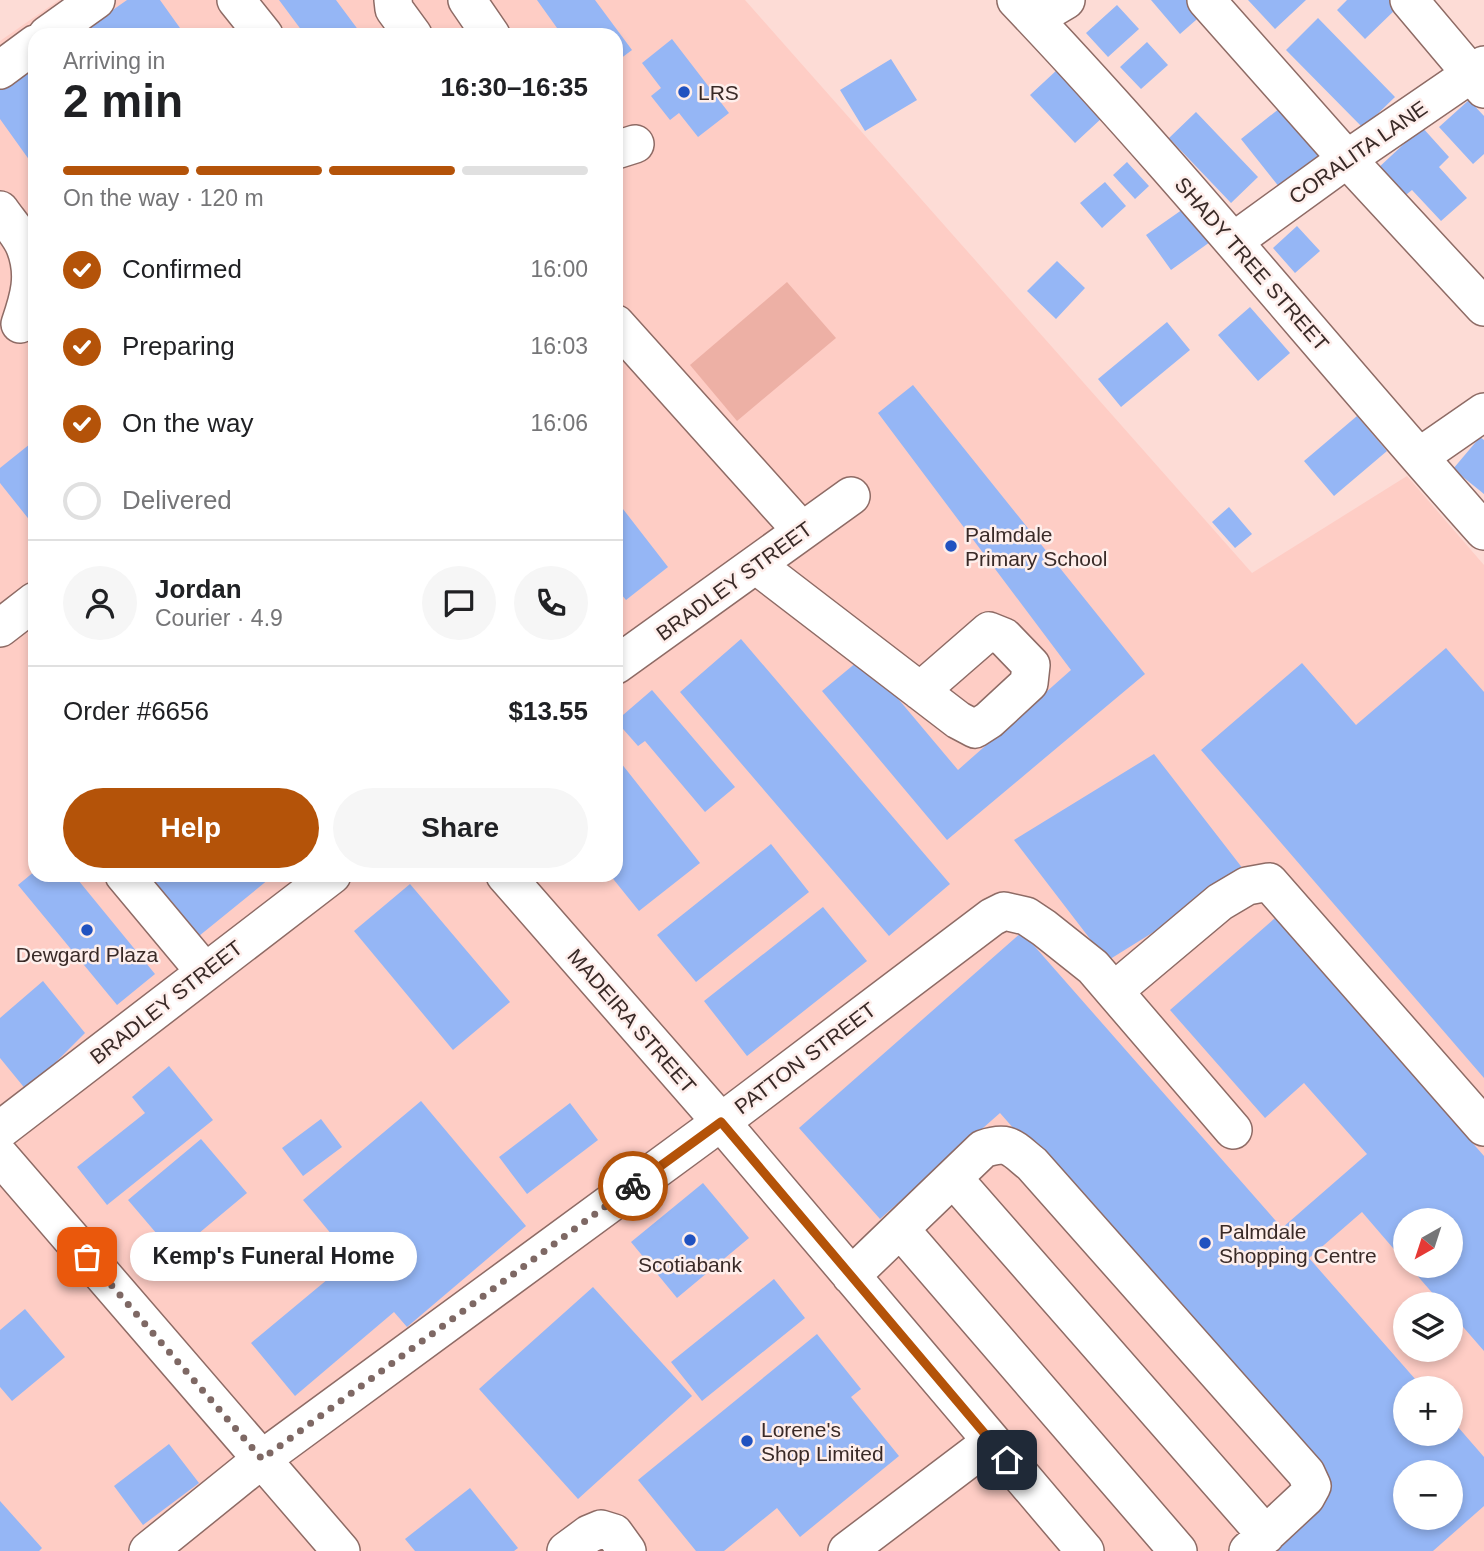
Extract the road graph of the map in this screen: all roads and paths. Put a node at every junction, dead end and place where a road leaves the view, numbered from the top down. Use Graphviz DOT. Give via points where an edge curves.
graph roads {
  1 [pos="96,0"];
  2 [pos="236,0"];
  3 [pos="393,0"];
  4 [pos="467,0"];
  5 [pos="1066,0"];
  6 [pos="1206,0"];
  7 [pos="1409,0"];
  8 [pos="1025,10"];
  9 [pos="57,28"];
  10 [pos="258,28"];
  11 [pos="408,28"];
  12 [pos="486,28"];
  13 [pos="28,49"];
  14 [pos="0,70"];
  15 [pos="1480,76"];
  16 [pos="1347,159"];
  17 [pos="0,210"];
  18 [pos="1234,241"];
  19 [pos="28,259"];
  20 [pos="28,300"];
  21 [pos="1484,307"];
  22 [pos="18,322"];
  23 [pos="623,332"];
  24 [pos="1484,412"];
  25 [pos="1419,457"];
  26 [pos="851,496"];
  27 [pos="802,531"];
  28 [pos="1484,531"];
  29 [pos="756,565"];
  30 [pos="28,606"];
  31 [pos="0,628"];
  32 [pos="623,661"];
  33 [pos="920,691"];
  34 [pos="130,882"];
  35 [pos="323,882"];
  36 [pos="511,882"];
  37 [pos="205,972"];
  38 [pos="1114,991"];
  39 [pos="721,1122"];
  40 [pos="1484,1127"];
  41 [pos="0,1130"];
  42 [pos="1233,1130"];
  43 [pos="0,1156"];
  44 [pos="953,1178"];
  45 [pos="900,1229"];
  46 [pos="851,1276"];
  47 [pos="991,1442"];
  48 [pos="262,1459"];
  49 [pos="1257,1543"];
  50 [pos="148,1551"];
  51 [pos="341,1551"];
  52 [pos="566,1551"];
  53 [pos="627,1551"];
  54 [pos="847,1551"];
  55 [pos="1085,1551"];
  56 [pos="1178,1551"];
  1 -- 9 [label="street"];
  2 -- 10 [label="street"];
  3 -- 11 [label="street"];
  4 -- 12 [label="street"];
  5 -- 8 [label="street"];
  6 -- 16 [label="street"];
  7 -- 15 [label="street"];
  8 -- 18 [label="street, SHADY TREE STREET"];
  13 -- 14 [label="street"];
  15 -- 16 [label="street, CORALITA LANE"];
  16 -- 18 [label="street, CORALITA LANE"];
  16 -- 21 [label="street"];
  17 -- 19 [label="street" via="25,246"];
  18 -- 25 [label="street, SHADY TREE STREET"];
  20 -- 22 [label="street"];
  23 -- 27 [label="street"];
  24 -- 25 [label="street"];
  25 -- 28 [label="street, SHADY TREE STREET"];
  26 -- 27 [label="street, BRADLEY STREET"];
  27 -- 29 [label="street, BRADLEY STREET"];
  29 -- 32 [label="street, BRADLEY STREET"];
  29 -- 33 [label="street"];
  30 -- 31 [label="street"];
  34 -- 37 [label="street"];
  35 -- 37 [label="street, BRADLEY STREET"];
  36 -- 39 [label="street, MADEIRA STREET"];
  37 -- 41 [label="street, BRADLEY STREET"];
  38 -- 39 [label="street, PATTON STREET" via="1093,967 1045,928 1026,916 1004,911"];
  38 -- 40 [label="street" via="1220,902 1247,886 1269,882"];
  38 -- 42 [label="street"];
  39 -- 46 [label="street, MADEIRA STREET"];
  39 -- 48 [label="street, PATTON STREET"];
  43 -- 48 [label="street"];
  44 -- 45 [label="street"];
  44 -- 49 [label="street"];
  44 -- 49 [label="street" via="983,1149 999,1144 1032,1164 1306,1473 1311,1486 1306,1497"];
  45 -- 46 [label="street"];
  45 -- 56 [label="street"];
  46 -- 47 [label="street, MADEIRA STREET"];
  47 -- 54 [label="street"];
  47 -- 55 [label="street, MADEIRA STREET"];
  48 -- 50 [label="street, PATTON STREET"];
  48 -- 51 [label="street"];
  52 -- 53 [label="street" via="601,1529 614,1533"];
}
